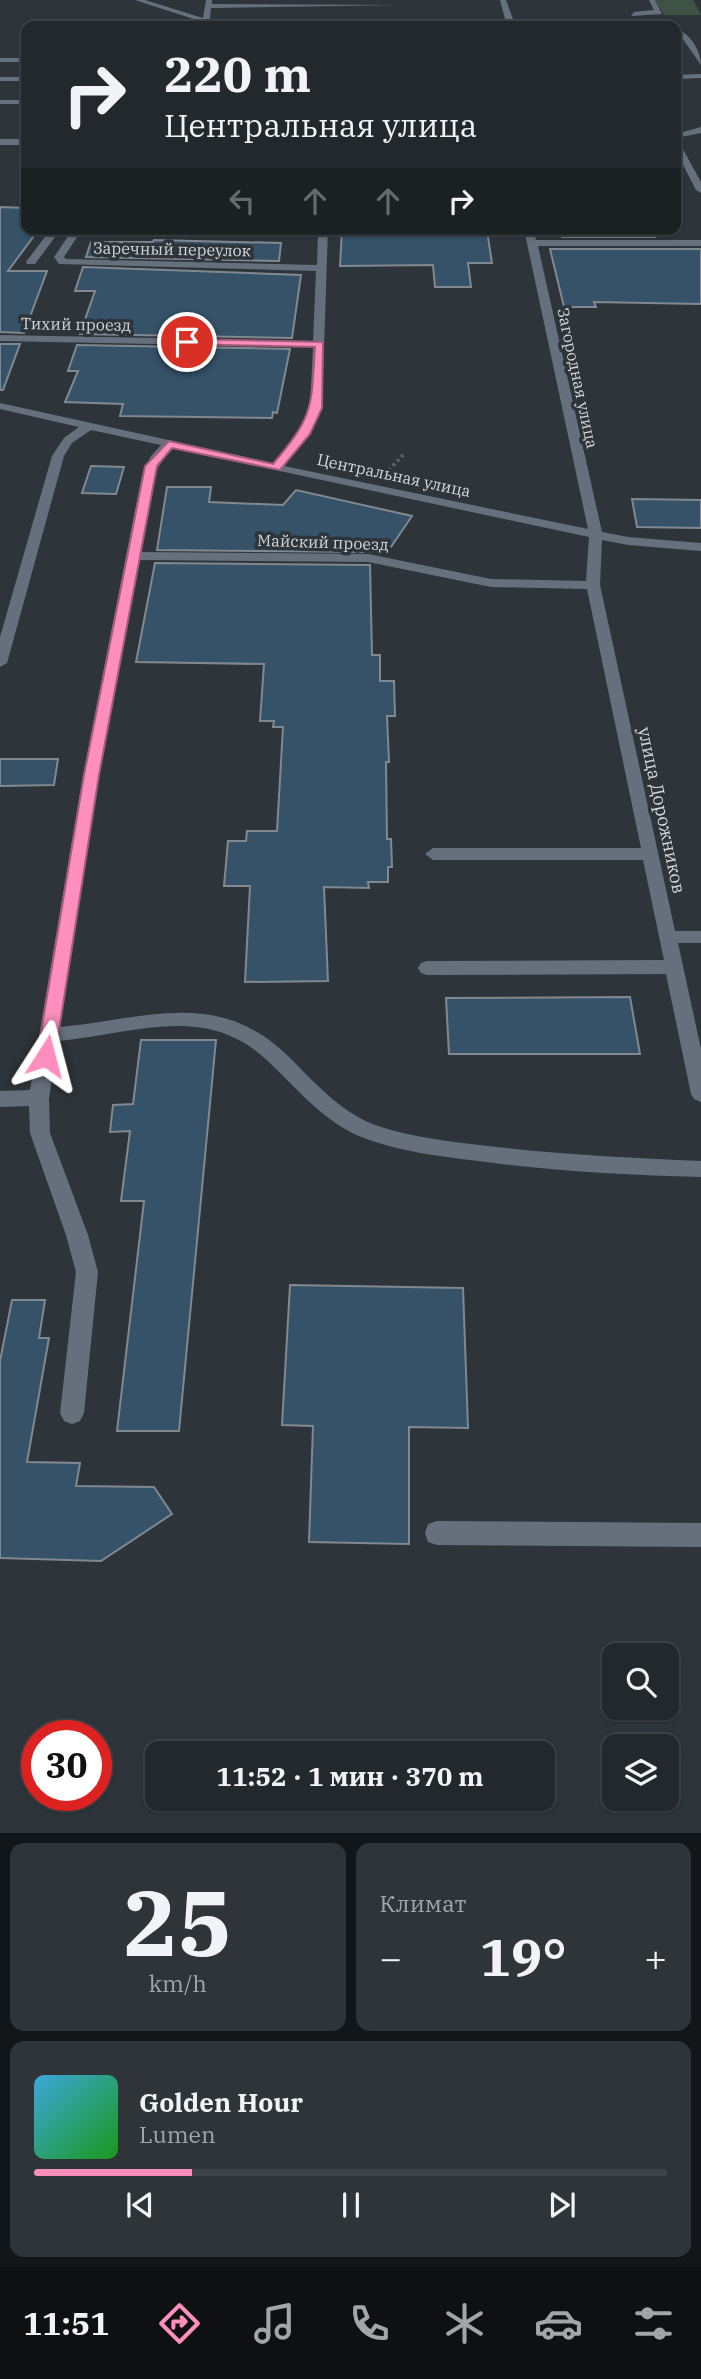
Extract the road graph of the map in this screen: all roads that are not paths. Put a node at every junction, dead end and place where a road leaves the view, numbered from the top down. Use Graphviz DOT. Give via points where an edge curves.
graph roads {
  1 [pos="138,0"];
  2 [pos="503,0"];
  3 [pos="652,0"];
  4 [pos="209,3"];
  5 [pos="397,3"];
  6 [pos="192,17"];
  7 [pos="509,18"];
  8 [pos="399,20"];
  9 [pos="182,21"];
  10 [pos="206,21"];
  11 [pos="420,21"];
  12 [pos="496,21"];
  13 [pos="629,21"];
  14 [pos="681,33"];
  15 [pos="0,60"];
  16 [pos="21,60"];
  17 [pos="701,63"];
  18 [pos="701,76"];
  19 [pos="681,77"];
  20 [pos="0,79"];
  21 [pos="21,79"];
  22 [pos="0,102"];
  23 [pos="21,102"];
  24 [pos="701,130"];
  25 [pos="681,134"];
  26 [pos="0,142"];
  27 [pos="21,142"];
  28 [pos="681,153"];
  29 [pos="701,190"];
  30 [pos="51,235"];
  31 [pos="74,235"];
  32 [pos="323,235"];
  33 [pos="531,235"];
  34 [pos="533,243"];
  35 [pos="701,243"];
  36 [pos="32,262"];
  37 [pos="322,268"];
  38 [pos="0,338"];
  39 [pos="320,344"];
  40 [pos="0,406"];
  41 [pos="88,426"];
  42 [pos="169,444"];
  43 [pos="276,468"];
  44 [pos="596,534"];
  45 [pos="701,547"];
  46 [pos="134,556"];
  47 [pos="593,584"];
  48 [pos="0,663"];
  49 [pos="433,854"];
  50 [pos="651,854"];
  51 [pos="670,937"];
  52 [pos="701,937"];
  53 [pos="676,967"];
  54 [pos="427,968"];
  55 [pos="49,1035"];
  56 [pos="701,1094"];
  57 [pos="39,1098"];
  58 [pos="0,1099"];
  59 [pos="701,1169"];
  60 [pos="72,1413"];
  61 [pos="437,1533"];
  62 [pos="701,1535"];
  1 -- 6 [label="street"];
  2 -- 7 [label="street"];
  3 -- 7 [label="street" via="656,14"];
  4 -- 5 [label="street"];
  4 -- 10 [label="street"];
  5 -- 8 [label="street"];
  6 -- 9 [label="street"];
  6 -- 10 [label="street"];
  7 -- 12 [label="street"];
  7 -- 13 [label="street"];
  8 -- 10 [label="street"];
  8 -- 11 [label="street"];
  14 -- 17 [label="street"];
  15 -- 16 [label="street"];
  18 -- 19 [label="street"];
  20 -- 21 [label="street"];
  22 -- 23 [label="street"];
  24 -- 25 [label="street"];
  26 -- 27 [label="street"];
  28 -- 29 [label="street"];
  30 -- 36 [label="street"];
  31 -- 37 [label="street, Заречный переулок" via="59,257 63,262"];
  32 -- 37 [label="street"];
  33 -- 34 [label="street, Загородная улица"];
  34 -- 35 [label="street"];
  34 -- 44 [label="street, Загородная улица"];
  37 -- 39 [label="street"];
  38 -- 39 [label="street, Тихий проезд"];
  39 -- 43 [label="street" via="312,420"];
  40 -- 41 [label="street, Центральная улица"];
  41 -- 42 [label="street, Центральная улица"];
  41 -- 48 [label="street" via="68,441 58,456"];
  42 -- 43 [label="street, Центральная улица"];
  42 -- 46 [label="street" via="148,475"];
  43 -- 44 [label="street, Центральная улица"];
  44 -- 45 [label="street, Центральная улица"];
  44 -- 47 [label="street, улица Дорожников"];
  46 -- 47 [label="street, Майский проезд" via="368,558 491,583"];
  46 -- 55 [label="street" via="91,775"];
  47 -- 50 [label="street, улица Дорожников"];
  49 -- 50 [label="street"];
  50 -- 51 [label="street, улица Дорожников"];
  51 -- 52 [label="street"];
  51 -- 53 [label="street, улица Дорожников"];
  53 -- 54 [label="street"];
  53 -- 56 [label="street, улица Дорожников"];
  55 -- 57 [label="street"];
  55 -- 59 [label="street" via="153,1021 226,1024 250,1034 345,1120 400,1142 591,1167"];
  57 -- 58 [label="street"];
  57 -- 60 [label="street" via="40,1133 87,1272"];
  61 -- 62 [label="street"];
}
